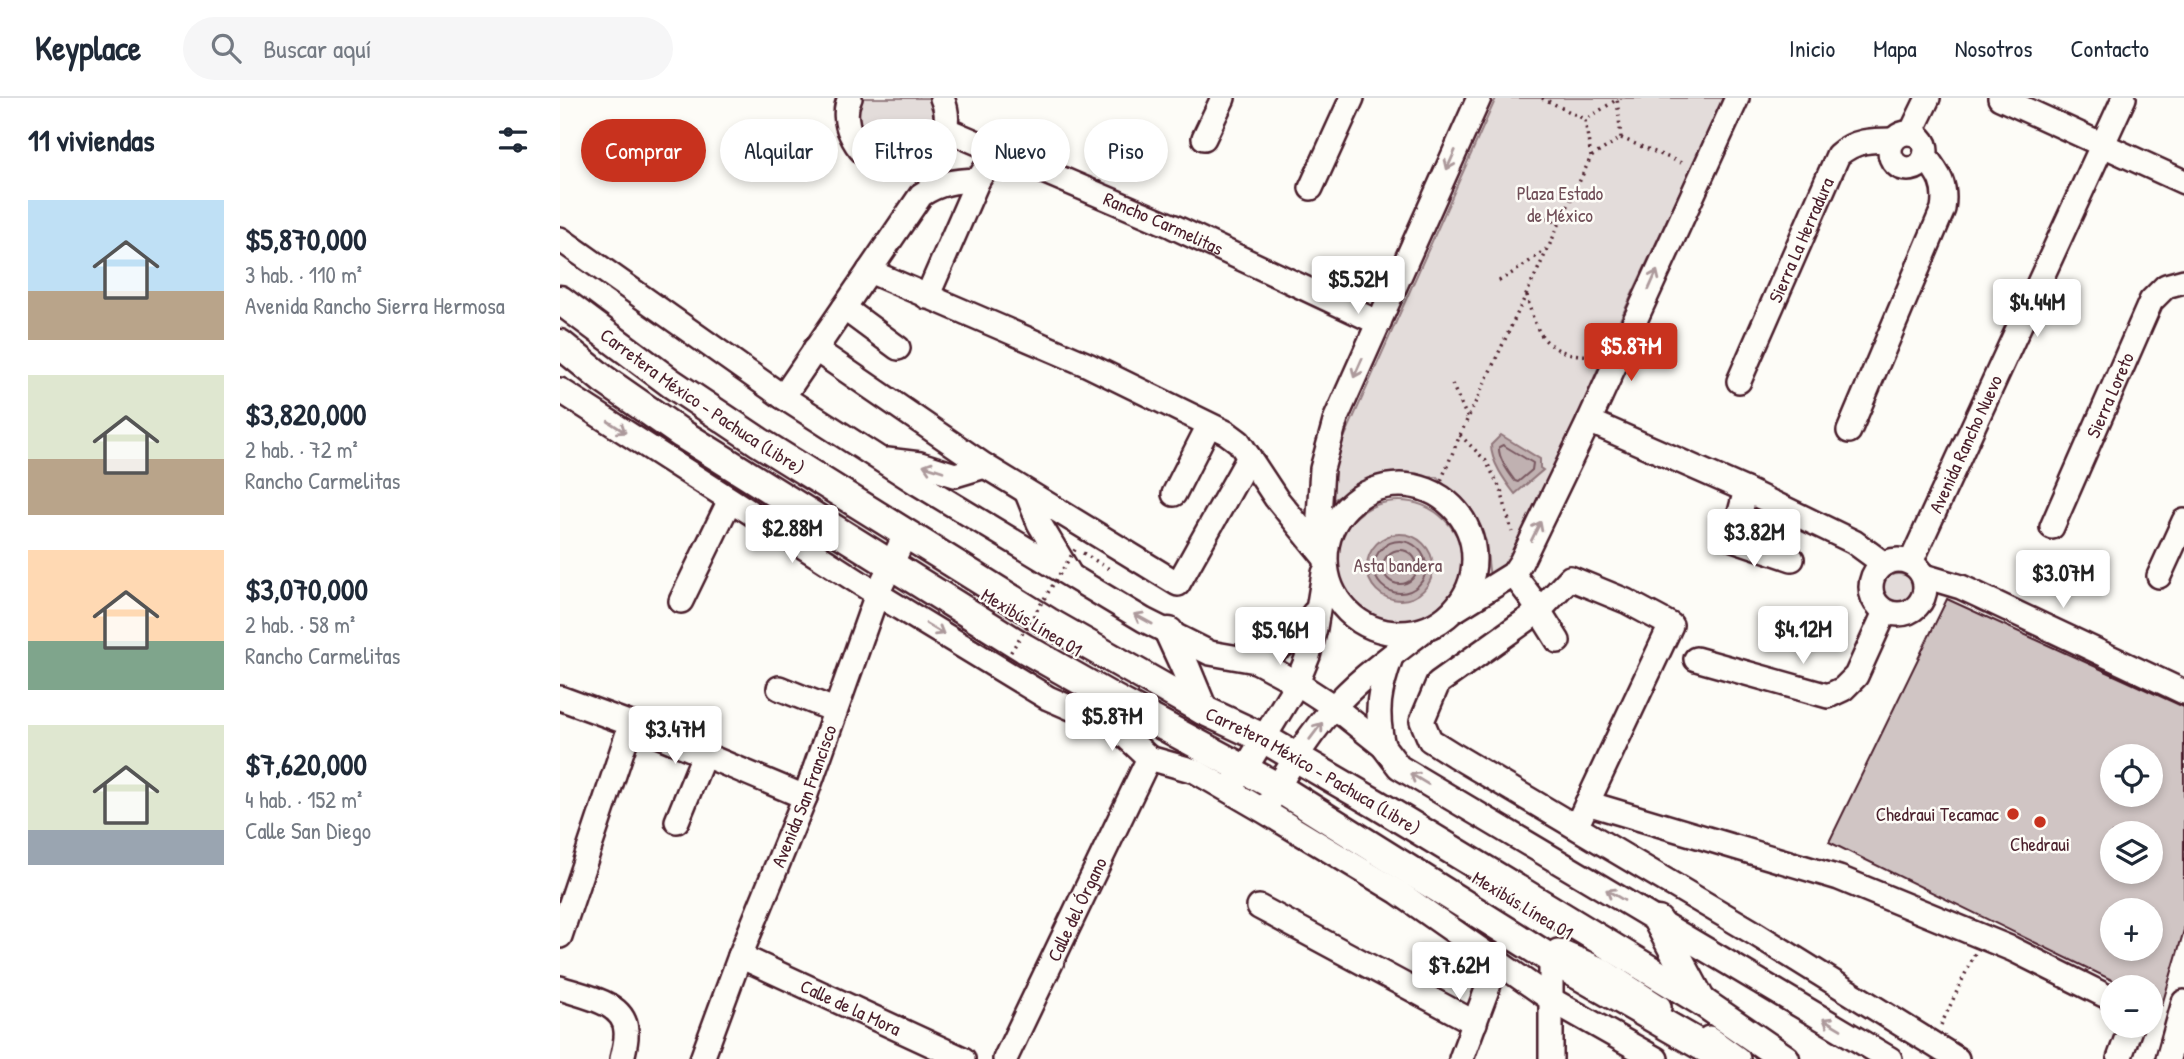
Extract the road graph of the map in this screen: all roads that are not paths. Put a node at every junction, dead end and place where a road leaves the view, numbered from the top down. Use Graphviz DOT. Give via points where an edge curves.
graph roads {
  1 [pos="850,98"];
  2 [pos="942,98"];
  3 [pos="1223,98"];
  4 [pos="1352,98"];
  5 [pos="1479,98"];
  6 [pos="1737,98"];
  7 [pos="1928,98"];
  8 [pos="2000,98"];
  9 [pos="2124,98"];
  10 [pos="945,119"];
  11 [pos="1902,136"];
  12 [pos="852,137"];
  13 [pos="1204,138"];
  14 [pos="2103,145"];
  15 [pos="1925,156"];
  16 [pos="971,180"];
  17 [pos="2184,181"];
  18 [pos="977,182"];
  19 [pos="1069,182"];
  20 [pos="1311,188"];
  21 [pos="560,239"];
  22 [pos="869,271"];
  23 [pos="2184,281"];
  24 [pos="927,297"];
  25 [pos="560,300"];
  26 [pos="844,308"];
  27 [pos="560,314"];
  28 [pos="1379,323"];
  29 [pos="560,332"];
  30 [pos="560,344"];
  31 [pos="898,348"];
  32 [pos="815,349"];
  33 [pos="1739,381"];
  34 [pos="560,390"];
  35 [pos="783,397"];
  36 [pos="1589,421"];
  37 [pos="1209,425"];
  38 [pos="1849,431"];
  39 [pos="1249,457"];
  40 [pos="880,459"];
  41 [pos="985,466"];
  42 [pos="1746,490"];
  43 [pos="1027,493"];
  44 [pos="1174,494"];
  45 [pos="730,500"];
  46 [pos="2184,521"];
  47 [pos="2052,527"];
  48 [pos="898,548"];
  49 [pos="1325,558"];
  50 [pos="1792,559"];
  51 [pos="1884,564"];
  52 [pos="1517,568"];
  53 [pos="1917,569"];
  54 [pos="1071,576"];
  55 [pos="2159,576"];
  56 [pos="877,594"];
  57 [pos="681,600"];
  58 [pos="1320,605"];
  59 [pos="1455,610"];
  60 [pos="1539,611"];
  61 [pos="1885,612"];
  62 [pos="1423,631"];
  63 [pos="1169,632"];
  64 [pos="1558,641"];
  65 [pos="1392,655"];
  66 [pos="1696,659"];
  67 [pos="1256,661"];
  68 [pos="1297,683"];
  69 [pos="779,688"];
  70 [pos="2184,692"];
  71 [pos="560,698"];
  72 [pos="1334,707"];
  73 [pos="1109,708"];
  74 [pos="834,710"];
  75 [pos="1202,710"];
  76 [pos="631,724"];
  77 [pos="1383,746"];
  78 [pos="704,755"];
  79 [pos="1149,758"];
  80 [pos="1249,761"];
  81 [pos="1287,772"];
  82 [pos="805,797"];
  83 [pos="1533,802"];
  84 [pos="1587,803"];
  85 [pos="1264,811"];
  86 [pos="677,821"];
  87 [pos="1576,827"];
  88 [pos="1514,836"];
  89 [pos="1403,881"];
  90 [pos="1259,907"];
  91 [pos="1658,921"];
  92 [pos="560,936"];
  93 [pos="740,956"];
  94 [pos="1550,959"];
  95 [pos="1498,960"];
  96 [pos="560,988"];
  97 [pos="2100,993"];
  98 [pos="1552,1000"];
  99 [pos="1701,1001"];
  100 [pos="2184,1002"];
  101 [pos="1475,1023"];
  102 [pos="2127,1038"];
  103 [pos="1633,1053"];
  104 [pos="1779,1058"];
  105 [pos="622,1059"];
  106 [pos="702,1059"];
  107 [pos="963,1059"];
  108 [pos="1005,1059"];
  109 [pos="1461,1059"];
  110 [pos="1551,1059"];
  111 [pos="1656,1059"];
  112 [pos="1721,1059"];
  113 [pos="1738,1059"];
  114 [pos="1890,1059"];
  115 [pos="1957,1059"];
  116 [pos="2119,1059"];
  117 [pos="2168,1059"];
  1 -- 12 [label="street" via="847,126"];
  2 -- 10 [label="street"];
  3 -- 13 [label="street"];
  4 -- 20 [label="street"];
  5 -- 28 [label="street, one-way"];
  36 -- 6 [label="street, one-way"];
  7 -- 11 [label="street"];
  8 -- 14 [label="street"];
  9 -- 14 [label="street, Avenida Rancho Nuevo"];
  11 -- 15 [label="street" via="1920,137"];
  11 -- 15 [label="street" via="1890,148 1896,165 1913,169"];
  11 -- 33 [label="street, Sierra La Herradura" via="1867,140 1838,155"];
  14 -- 17 [label="street"];
  14 -- 53 [label="street, Avenida Rancho Nuevo"];
  15 -- 38 [label="street" via="1942,178 1943,209"];
  16 -- 22 [label="street" via="948,181 921,195"];
  18 -- 24 [label="street"];
  19 -- 28 [label="street, Rancho Carmelitas"];
  21 -- 35 [label="street"];
  22 -- 24 [label="street"];
  22 -- 26 [label="street"];
  23 -- 47 [label="street, Sierra Loreto" via="2166,286 2151,301"];
  24 -- 37 [label="street" via="1088,365"];
  25 -- 48 [label="main road, Carretera México - Pachuca (Libre)"];
  26 -- 31 [label="street"];
  26 -- 32 [label="street"];
  27 -- 48 [label="street, Mexibús Línea 01" via="615,358"];
  28 -- 49 [label="street, one-way" via="1336,418 1322,469 1319,516"];
  29 -- 48 [label="street, Mexibús Línea 01" via="615,376"];
  30 -- 48 [label="main road, Carretera México - Pachuca (Libre)" via="682,434"];
  32 -- 35 [label="street"];
  32 -- 41 [label="street"];
  34 -- 45 [label="street, one-way"];
  35 -- 40 [label="street"];
  36 -- 42 [label="street"];
  52 -- 36 [label="street, one-way"];
  37 -- 39 [label="street" via="1239,442"];
  37 -- 44 [label="street"];
  39 -- 43 [label="street" via="1178,584"];
  39 -- 49 [label="street"];
  41 -- 40 [label="street, one-way" via="955,475"];
  40 -- 54 [label="street"];
  41 -- 43 [label="street"];
  42 -- 50 [label="street" via="1733,538"];
  42 -- 51 [label="street" via="1854,542"];
  43 -- 54 [label="street"];
  45 -- 56 [label="street"];
  45 -- 57 [label="street"];
  46 -- 55 [label="street"];
  48 -- 56 [label="street, Avenida San Francisco"];
  48 -- 73 [label="main road, Carretera México - Pachuca (Libre)" via="1024,648"];
  48 -- 75 [label="main road, Carretera México - Pachuca (Libre)" via="1048,622"];
  48 -- 80 [label="street, Mexibús Línea 01" via="1070,649 1108,663"];
  49 -- 58 [label="street"];
  49 -- 59 [label="street" via="1335,521 1354,499 1380,487 1409,485 1436,494 1457,511 1470,534 1474,561 1469,587"];
  49 -- 62 [label="street" via="1336,599 1359,622 1390,634"];
  51 -- 53 [label="street" via="1897,559"];
  51 -- 61 [label="street" via="1875,572 1871,594"];
  52 -- 59 [label="street"];
  52 -- 60 [label="street"];
  53 -- 61 [label="street" via="1926,590 1922,603 1912,612"];
  53 -- 70 [label="street"];
  63 -- 54 [label="street, one-way"];
  56 -- 73 [label="street, one-way" via="1048,698 1071,708"];
  56 -- 74 [label="street, Avenida San Francisco"];
  58 -- 67 [label="street" via="1298,635"];
  58 -- 68 [label="street"];
  59 -- 62 [label="street"];
  60 -- 64 [label="street"];
  60 -- 83 [label="street" via="1438,683 1422,721 1430,740"];
  60 -- 84 [label="street" via="1570,578 1671,625"];
  61 -- 66 [label="street" via="1856,676 1828,696"];
  62 -- 65 [label="street"];
  63 -- 67 [label="street" via="1210,653"];
  63 -- 75 [label="main road"];
  65 -- 72 [label="street"];
  65 -- 77 [label="street" via="1379,692 1377,722"];
  67 -- 68 [label="street"];
  68 -- 72 [label="street"];
  68 -- 80 [label="street"];
  69 -- 74 [label="street"];
  71 -- 76 [label="street"];
  72 -- 77 [label="street"];
  81 -- 72 [label="street, one-way"];
  73 -- 79 [label="street"];
  73 -- 80 [label="main road, Carretera México - Pachuca (Libre)"];
  74 -- 82 [label="street, Avenida San Francisco"];
  75 -- 80 [label="main road, Carretera México - Pachuca (Libre)"];
  76 -- 78 [label="street"];
  76 -- 92 [label="street"];
  88 -- 77 [label="street, one-way" via="1399,767"];
  78 -- 82 [label="street"];
  78 -- 86 [label="street"];
  79 -- 80 [label="street" via="1195,771"];
  79 -- 108 [label="street, Calle del Órgano"];
  80 -- 81 [label="main road, Carretera México - Pachuca (Libre)"];
  80 -- 85 [label="street"];
  81 -- 85 [label="street"];
  81 -- 89 [label="main road, Carretera México - Pachuca (Libre)"];
  81 -- 99 [label="main road, Carretera México - Pachuca (Libre)" via="1413,825"];
  81 -- 104 [label="street, Mexibús Línea 01"];
  81 -- 113 [label="street, Mexibús Línea 01" via="1336,810 1539,943 1600,969"];
  82 -- 93 [label="street, Avenida San Francisco"];
  83 -- 87 [label="street"];
  83 -- 88 [label="street"];
  84 -- 87 [label="street"];
  84 -- 97 [label="street" via="1839,878 1982,936"];
  85 -- 89 [label="street"];
  87 -- 115 [label="street"];
  91 -- 88 [label="street, one-way"];
  89 -- 94 [label="main road, Carretera México - Pachuca (Libre)"];
  89 -- 95 [label="street"];
  90 -- 101 [label="street"];
  91 -- 99 [label="main road"];
  114 -- 91 [label="street, one-way"];
  93 -- 106 [label="street, Avenida San Francisco"];
  93 -- 107 [label="street, Calle de la Mora"];
  94 -- 98 [label="street"];
  94 -- 112 [label="main road, Carretera México - Pachuca (Libre)"];
  95 -- 98 [label="street"];
  95 -- 101 [label="street"];
  96 -- 105 [label="street" via="613,1007 623,1017"];
  98 -- 103 [label="street"];
  98 -- 110 [label="street"];
  99 -- 104 [label="main road, Carretera México - Pachuca (Libre)"];
  100 -- 117 [label="street"];
  101 -- 109 [label="street"];
  102 -- 116 [label="street"];
  103 -- 111 [label="street"];
}
